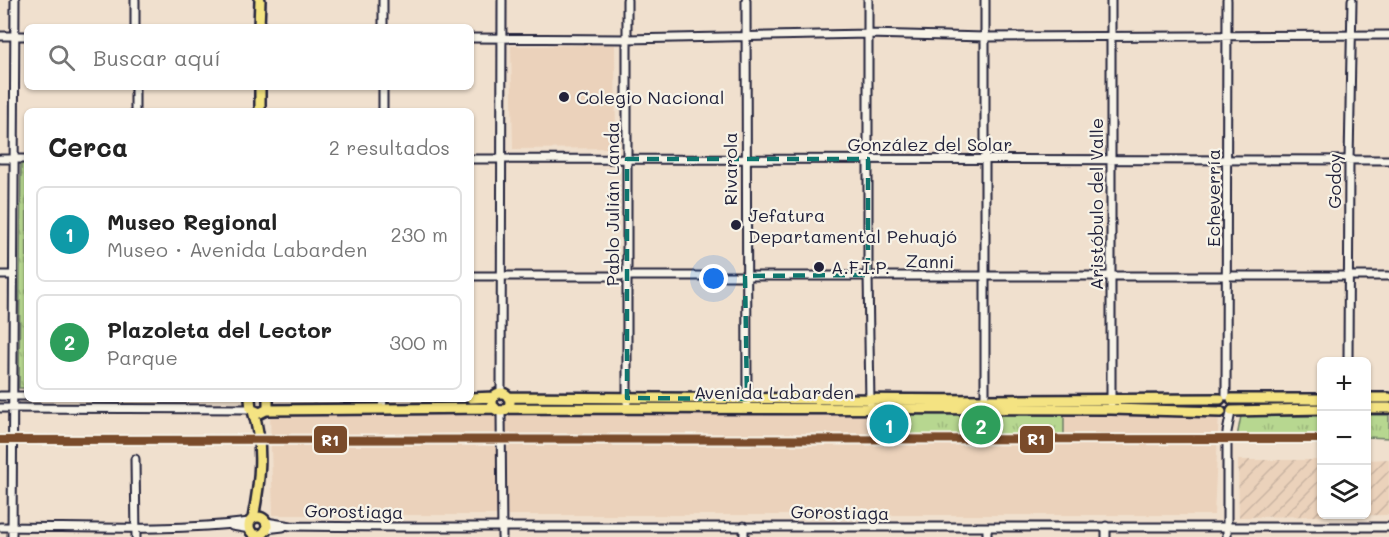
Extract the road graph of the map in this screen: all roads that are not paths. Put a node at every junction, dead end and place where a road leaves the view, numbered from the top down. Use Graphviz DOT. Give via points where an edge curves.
graph roads {
  1 [pos="15,0"];
  2 [pos="135,0"];
  3 [pos="260,0"];
  4 [pos="383,0"];
  5 [pos="502,0"];
  6 [pos="627,0"];
  7 [pos="746,0"];
  8 [pos="868,0"];
  9 [pos="985,0"];
  10 [pos="1111,0"];
  11 [pos="1227,0"];
  12 [pos="1353,0"];
  13 [pos="135,24"];
  14 [pos="259,24"];
  15 [pos="383,24"];
  16 [pos="868,34"];
  17 [pos="15,35"];
  18 [pos="746,35"];
  19 [pos="1111,35"];
  20 [pos="1352,35"];
  21 [pos="1389,35"];
  22 [pos="0,36"];
  23 [pos="24,36"];
  24 [pos="1227,36"];
  25 [pos="985,37"];
  26 [pos="474,38"];
  27 [pos="502,39"];
  28 [pos="627,39"];
  29 [pos="135,90"];
  30 [pos="260,90"];
  31 [pos="383,90"];
  32 [pos="135,108"];
  33 [pos="260,108"];
  34 [pos="383,108"];
  35 [pos="0,159"];
  36 [pos="13,159"];
  37 [pos="24,159"];
  38 [pos="474,159"];
  39 [pos="501,159"];
  40 [pos="627,159"];
  41 [pos="746,159"];
  42 [pos="868,159"];
  43 [pos="986,159"];
  44 [pos="1111,160"];
  45 [pos="1227,160"];
  46 [pos="1349,160"];
  47 [pos="1389,160"];
  48 [pos="0,275"];
  49 [pos="12,275"];
  50 [pos="868,275"];
  51 [pos="1228,275"];
  52 [pos="474,276"];
  53 [pos="502,276"];
  54 [pos="627,276"];
  55 [pos="746,276"];
  56 [pos="1110,276"];
  57 [pos="1349,276"];
  58 [pos="1389,276"];
  59 [pos="985,277"];
  60 [pos="1348,357"];
  61 [pos="0,396"];
  62 [pos="12,396"];
  63 [pos="24,396"];
  64 [pos="501,396"];
  65 [pos="474,398"];
  66 [pos="870,398"];
  67 [pos="1111,398"];
  68 [pos="1226,398"];
  69 [pos="1371,398"];
  70 [pos="1389,398"];
  71 [pos="1317,399"];
  72 [pos="269,402"];
  73 [pos="383,402"];
  74 [pos="627,403"];
  75 [pos="747,404"];
  76 [pos="985,405"];
  77 [pos="252,406"];
  78 [pos="0,408"];
  79 [pos="12,408"];
  80 [pos="1371,408"];
  81 [pos="1389,408"];
  82 [pos="382,409"];
  83 [pos="501,409"];
  84 [pos="870,409"];
  85 [pos="1111,409"];
  86 [pos="1317,409"];
  87 [pos="266,411"];
  88 [pos="1226,412"];
  89 [pos="259,431"];
  90 [pos="135,459"];
  91 [pos="502,526"];
  92 [pos="744,526"];
  93 [pos="1106,526"];
  94 [pos="1227,526"];
  95 [pos="0,527"];
  96 [pos="12,527"];
  97 [pos="136,527"];
  98 [pos="385,527"];
  99 [pos="622,527"];
  100 [pos="1389,527"];
  101 [pos="258,528"];
  102 [pos="864,528"];
  103 [pos="987,528"];
  104 [pos="1350,528"];
  105 [pos="12,537"];
  106 [pos="136,537"];
  107 [pos="385,537"];
  108 [pos="502,537"];
  109 [pos="622,537"];
  110 [pos="744,537"];
  111 [pos="864,537"];
  112 [pos="987,537"];
  113 [pos="1106,537"];
  114 [pos="1227,537"];
  115 [pos="1350,537"];
  1 -- 17 [label="street"];
  2 -- 13 [label="street"];
  3 -- 14 [label="main road"];
  4 -- 15 [label="street"];
  5 -- 27 [label="street"];
  6 -- 28 [label="street, Pablo Julián Landa"];
  7 -- 18 [label="street, Rivarola"];
  8 -- 16 [label="street"];
  9 -- 25 [label="street"];
  10 -- 19 [label="street, Aristóbulo del Valle"];
  11 -- 24 [label="street, Echeverría"];
  12 -- 20 [label="street, Godoy"];
  16 -- 18 [label="street"];
  16 -- 25 [label="street"];
  16 -- 42 [label="street"];
  17 -- 22 [label="street"];
  17 -- 23 [label="street"];
  17 -- 36 [label="street"];
  18 -- 28 [label="street"];
  18 -- 41 [label="street, Rivarola"];
  19 -- 24 [label="street"];
  19 -- 25 [label="street"];
  19 -- 44 [label="street, Aristóbulo del Valle"];
  20 -- 21 [label="street"];
  20 -- 24 [label="street"];
  20 -- 46 [label="street, Godoy"];
  24 -- 45 [label="street, Echeverría"];
  25 -- 43 [label="street"];
  26 -- 27 [label="street"];
  27 -- 28 [label="street"];
  27 -- 39 [label="street"];
  28 -- 40 [label="street, Pablo Julián Landa"];
  29 -- 32 [label="street"];
  30 -- 33 [label="main road"];
  31 -- 34 [label="street"];
  35 -- 36 [label="street"];
  36 -- 37 [label="street"];
  36 -- 49 [label="street"];
  38 -- 39 [label="street, González del Solar"];
  39 -- 40 [label="street, González del Solar"];
  39 -- 53 [label="street"];
  40 -- 41 [label="street, González del Solar"];
  40 -- 54 [label="street, Pablo Julián Landa"];
  41 -- 42 [label="street, González del Solar"];
  41 -- 55 [label="street, Rivarola"];
  42 -- 43 [label="street, González del Solar"];
  42 -- 50 [label="street"];
  43 -- 44 [label="street, González del Solar"];
  43 -- 59 [label="street"];
  44 -- 45 [label="street, González del Solar"];
  44 -- 56 [label="street, Aristóbulo del Valle"];
  45 -- 46 [label="street, González del Solar"];
  45 -- 51 [label="street, Echeverría"];
  46 -- 47 [label="street, González del Solar"];
  46 -- 57 [label="street, Godoy"];
  48 -- 49 [label="street"];
  49 -- 62 [label="street"];
  50 -- 55 [label="street, Zanni"];
  50 -- 59 [label="street, Zanni"];
  50 -- 66 [label="street"];
  51 -- 56 [label="street, Zanni"];
  51 -- 57 [label="street, Zanni"];
  51 -- 68 [label="street, Echeverría"];
  52 -- 53 [label="street, Zanni"];
  53 -- 54 [label="street, Zanni"];
  53 -- 64 [label="street"];
  54 -- 55 [label="street, Zanni"];
  54 -- 74 [label="street, Pablo Julián Landa"];
  55 -- 75 [label="street, Rivarola"];
  56 -- 59 [label="street, Zanni"];
  56 -- 67 [label="street, Aristóbulo del Valle"];
  57 -- 58 [label="street, Zanni"];
  57 -- 60 [label="street, Godoy"];
  59 -- 76 [label="street"];
  61 -- 62 [label="street"];
  62 -- 63 [label="street"];
  62 -- 79 [label="street"];
  64 -- 65 [label="main road, Avenida Labarden"];
  64 -- 74 [label="main road, Avenida Labarden"];
  64 -- 83 [label="main road" via="509,403"];
  64 -- 83 [label="main road" via="492,402"];
  66 -- 75 [label="main road, Avenida Labarden"];
  66 -- 76 [label="main road, Avenida Labarden"];
  66 -- 84 [label="street"];
  67 -- 68 [label="main road, Avenida Labarden"];
  67 -- 76 [label="main road, Avenida Labarden"];
  67 -- 85 [label="street, Aristóbulo del Valle"];
  68 -- 71 [label="main road, Avenida Labarden"];
  68 -- 88 [label="main road" via="1217,406"];
  68 -- 88 [label="main road" via="1235,406"];
  69 -- 70 [label="main road"];
  72 -- 87 [label="main road"];
  73 -- 82 [label="street"];
  74 -- 75 [label="main road, Avenida Labarden"];
  74 -- 83 [label="main road, Avenida Labarden"];
  75 -- 84 [label="main road, Avenida Labarden"];
  76 -- 84 [label="main road, Avenida Labarden"];
  76 -- 85 [label="main road, Avenida Labarden"];
  77 -- 79 [label="street"];
  77 -- 87 [label="main road, Avenida Labarden" via="260,413"];
  77 -- 89 [label="main road"];
  78 -- 79 [label="street"];
  79 -- 96 [label="street"];
  80 -- 81 [label="main road"];
  82 -- 83 [label="main road, Avenida Labarden"];
  82 -- 87 [label="main road, Avenida Labarden"];
  83 -- 91 [label="street"];
  85 -- 88 [label="main road, Avenida Labarden"];
  86 -- 88 [label="main road, Avenida Labarden"];
  87 -- 89 [label="main road"];
  88 -- 94 [label="street"];
  89 -- 101 [label="main road"];
  90 -- 97 [label="street"];
  91 -- 98 [label="street, Gorostiaga"];
  91 -- 99 [label="street, Gorostiaga"];
  91 -- 108 [label="street"];
  92 -- 99 [label="street, Gorostiaga"];
  92 -- 102 [label="street, Gorostiaga"];
  92 -- 110 [label="street"];
  93 -- 94 [label="street, Gorostiaga"];
  93 -- 103 [label="street, Gorostiaga"];
  93 -- 113 [label="street"];
  94 -- 104 [label="street, Gorostiaga"];
  94 -- 114 [label="street"];
  95 -- 96 [label="street, Gorostiaga"];
  96 -- 97 [label="street, Gorostiaga"];
  96 -- 105 [label="street"];
  97 -- 101 [label="street, Gorostiaga"];
  97 -- 106 [label="street"];
  98 -- 101 [label="street, Gorostiaga"];
  98 -- 107 [label="street"];
  99 -- 109 [label="street"];
  100 -- 104 [label="street, Gorostiaga"];
  102 -- 103 [label="street, Gorostiaga"];
  102 -- 111 [label="street"];
  103 -- 112 [label="street"];
  104 -- 115 [label="street"];
}
